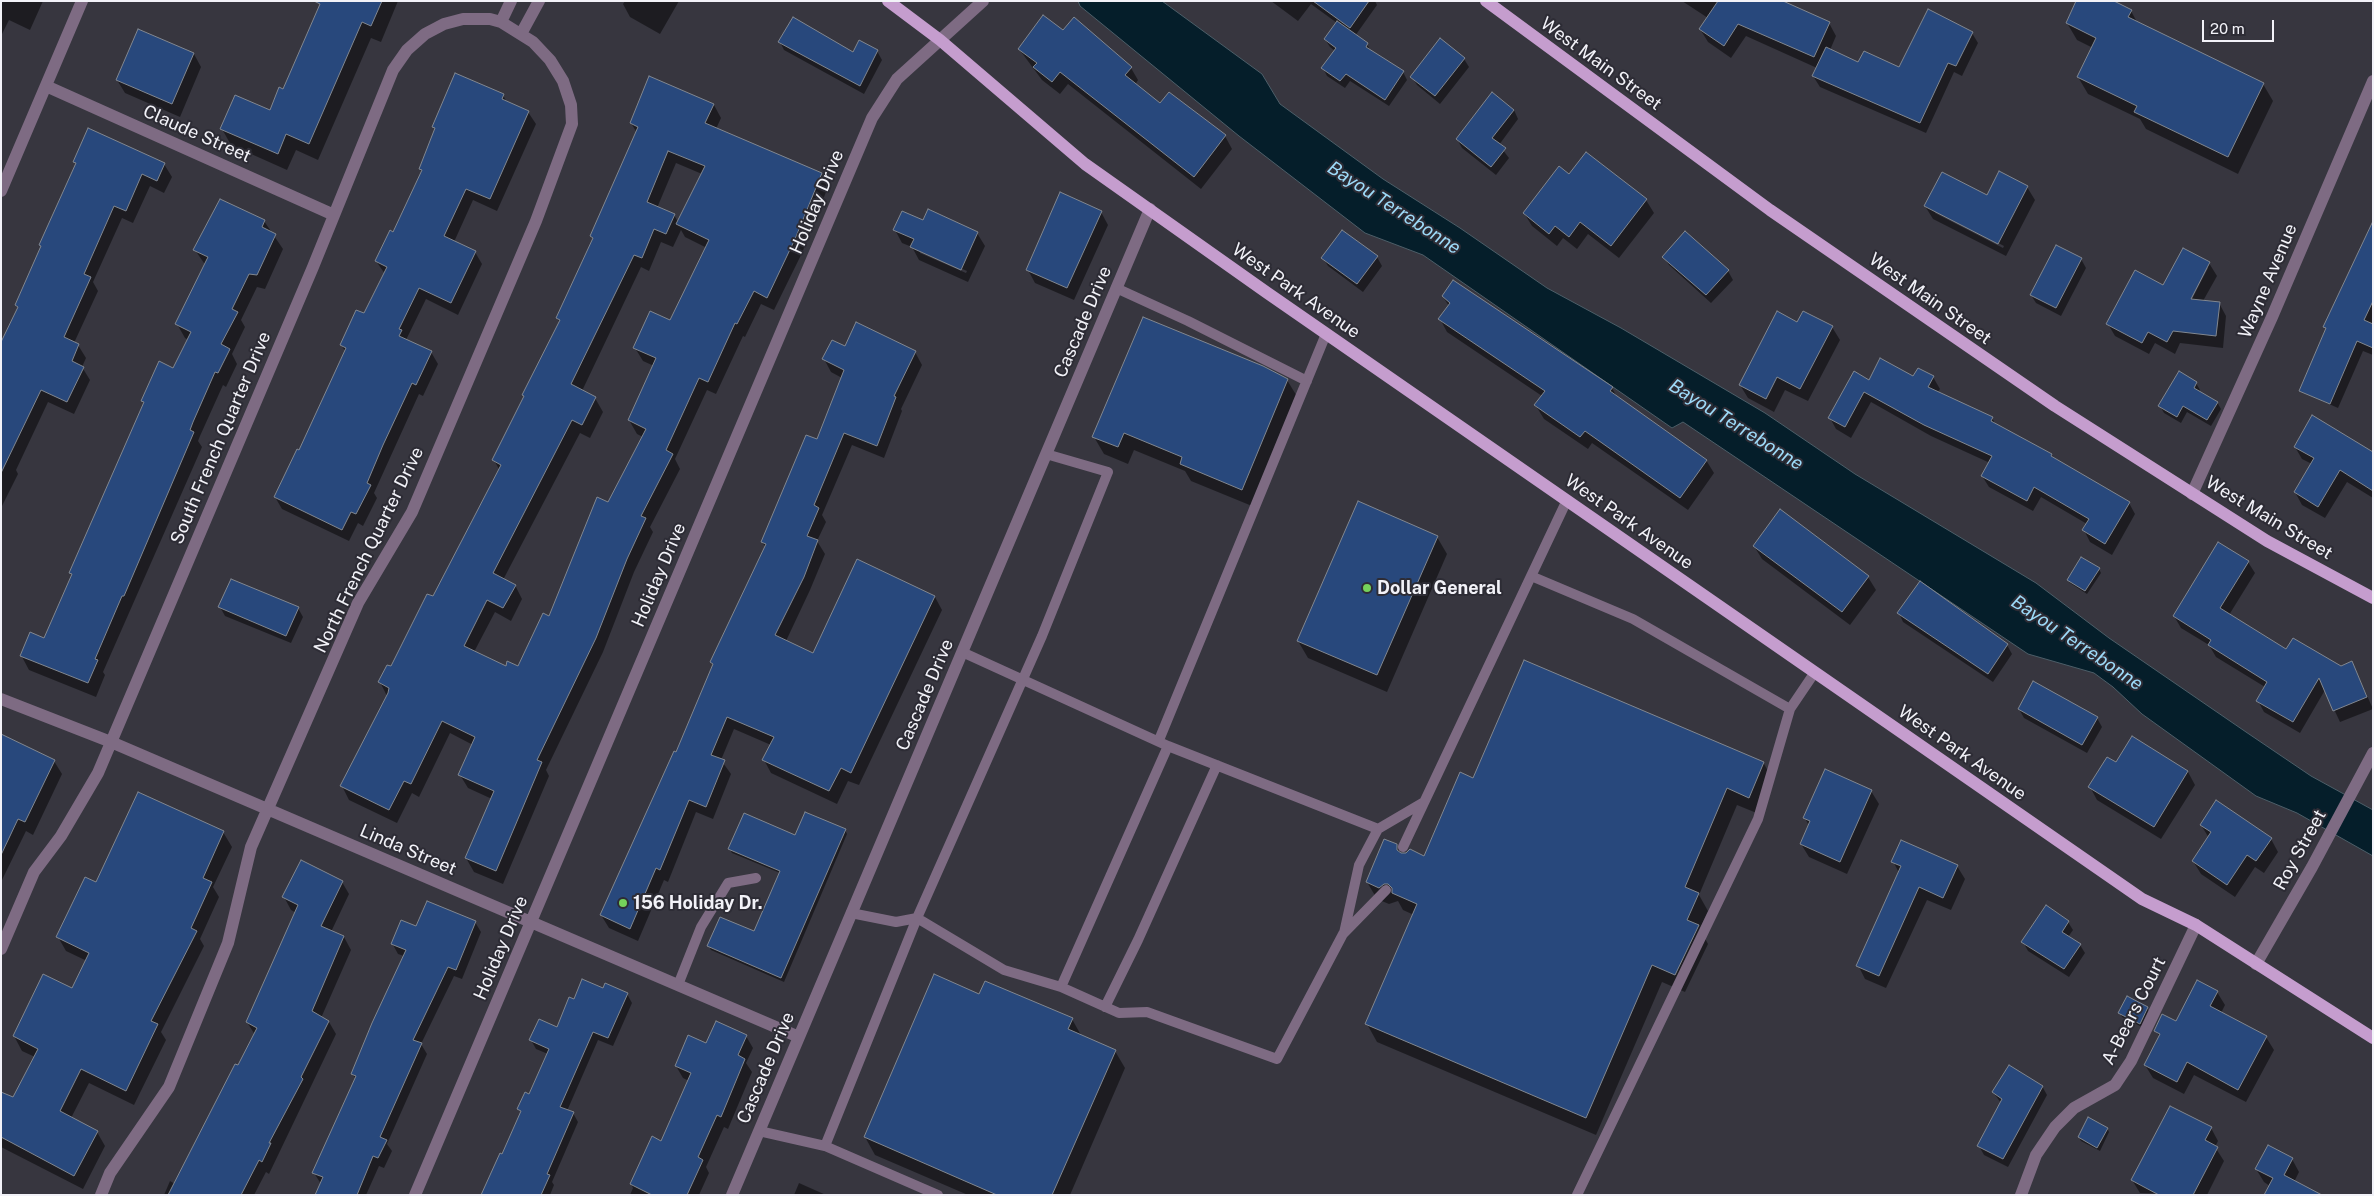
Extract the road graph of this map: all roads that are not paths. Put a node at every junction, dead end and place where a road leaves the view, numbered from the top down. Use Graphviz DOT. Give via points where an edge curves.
graph roads {
  1 [pos="82,1"];
  2 [pos="511,1"];
  3 [pos="539,1"];
  4 [pos="888,1"];
  5 [pos="983,1"];
  6 [pos="1486,1"];
  7 [pos="501,22"];
  8 [pos="521,34"];
  9 [pos="940,40"];
  10 [pos="2373,81"];
  11 [pos="46,86"];
  12 [pos="1,191"];
  13 [pos="1150,210"];
  14 [pos="334,215"];
  15 [pos="1116,288"];
  16 [pos="1326,334"];
  17 [pos="1307,381"];
  18 [pos="1046,454"];
  19 [pos="2192,494"];
  20 [pos="1567,500"];
  21 [pos="1531,576"];
  22 [pos="2373,598"];
  23 [pos="962,652"];
  24 [pos="1815,672"];
  25 [pos="1023,680"];
  26 [pos="1,699"];
  27 [pos="1790,710"];
  28 [pos="111,742"];
  29 [pos="1164,743"];
  30 [pos="2373,753"];
  31 [pos="1217,765"];
  32 [pos="1424,802"];
  33 [pos="268,809"];
  34 [pos="1378,829"];
  35 [pos="1403,847"];
  36 [pos="756,878"];
  37 [pos="1386,890"];
  38 [pos="851,913"];
  39 [pos="917,918"];
  40 [pos="531,922"];
  41 [pos="2196,925"];
  42 [pos="1343,934"];
  43 [pos="1,949"];
  44 [pos="2256,964"];
  45 [pos="678,985"];
  46 [pos="1061,987"];
  47 [pos="1105,1007"];
  48 [pos="799,1036"];
  49 [pos="2373,1038"];
  50 [pos="759,1131"];
  51 [pos="825,1146"];
  52 [pos="101,1195"];
  53 [pos="415,1195"];
  54 [pos="732,1195"];
  55 [pos="938,1195"];
  56 [pos="1578,1195"];
  57 [pos="2021,1195"];
  1 -- 11 [label="street"];
  2 -- 7 [label="street"];
  3 -- 8 [label="street"];
  4 -- 9 [label="main road, West Park Avenue"];
  5 -- 9 [label="street, Holiday Drive"];
  6 -- 19 [label="main road, West Main Street" via="1770,210 2055,406"];
  7 -- 8 [label="street, South French Quarter Drive"];
  7 -- 14 [label="street, South French Quarter Drive" via="463,19 444,24 425,34 407,50 393,70"];
  8 -- 33 [label="street, North French Quarter Drive" via="550,60 563,81 571,105 572,124 536,221 412,512 358,603"];
  9 -- 13 [label="main road, West Park Avenue" via="1085,164"];
  9 -- 40 [label="street, Holiday Drive" via="897,79 872,118"];
  10 -- 19 [label="street, Wayne Avenue"];
  11 -- 12 [label="street"];
  11 -- 14 [label="street, Claude Street"];
  13 -- 15 [label="street, Cascade Drive"];
  13 -- 16 [label="main road, West Park Avenue"];
  14 -- 28 [label="street, South French Quarter Drive"];
  15 -- 17 [label="lane"];
  15 -- 18 [label="street, Cascade Drive"];
  16 -- 17 [label="lane"];
  16 -- 20 [label="main road, West Park Avenue"];
  17 -- 29 [label="lane"];
  18 -- 23 [label="street, Cascade Drive"];
  18 -- 25 [label="lane" via="1108,472"];
  19 -- 22 [label="main road, West Main Street" via="2266,541"];
  20 -- 21 [label="lane"];
  20 -- 24 [label="main road, West Park Avenue"];
  21 -- 27 [label="lane" via="1633,619"];
  21 -- 32 [label="lane"];
  23 -- 25 [label="lane"];
  23 -- 38 [label="street, Cascade Drive"];
  24 -- 27 [label="lane"];
  24 -- 41 [label="main road, West Park Avenue" via="2142,899"];
  25 -- 29 [label="lane"];
  25 -- 39 [label="lane"];
  26 -- 28 [label="street, Linda Street"];
  27 -- 56 [label="lane" via="1758,819"];
  28 -- 33 [label="street, Linda Street"];
  28 -- 43 [label="street, South French Quarter Drive" via="98,774 66,828 34,872"];
  29 -- 31 [label="lane"];
  29 -- 46 [label="lane"];
  30 -- 44 [label="street, Roy Street"];
  31 -- 34 [label="lane"];
  31 -- 47 [label="lane"];
  32 -- 34 [label="lane"];
  32 -- 35 [label="lane"];
  33 -- 40 [label="street, Linda Street"];
  33 -- 52 [label="street, North French Quarter Drive" via="251,847 228,943 169,1088 110,1173"];
  34 -- 42 [label="lane" via="1359,865"];
  36 -- 45 [label="lane" via="728,883 700,927"];
  37 -- 42 [label="lane"];
  38 -- 39 [label="lane" via="896,922"];
  38 -- 48 [label="street, Cascade Drive"];
  39 -- 46 [label="lane" via="1004,970"];
  39 -- 51 [label="lane"];
  40 -- 45 [label="street, Linda Street"];
  40 -- 53 [label="street, Holiday Drive"];
  41 -- 44 [label="main road, West Park Avenue"];
  41 -- 57 [label="street, A-Bears Court" via="2131,1061 2115,1085 2074,1108 2055,1127 2036,1155"];
  42 -- 47 [label="lane" via="1277,1059 1147,1012 1119,1013"];
  44 -- 49 [label="main road, West Park Avenue"];
  45 -- 48 [label="street, Linda Street"];
  46 -- 47 [label="lane"];
  48 -- 50 [label="street, Cascade Drive"];
  50 -- 51 [label="lane"];
  50 -- 54 [label="street, Cascade Drive"];
  51 -- 55 [label="lane"];
}
